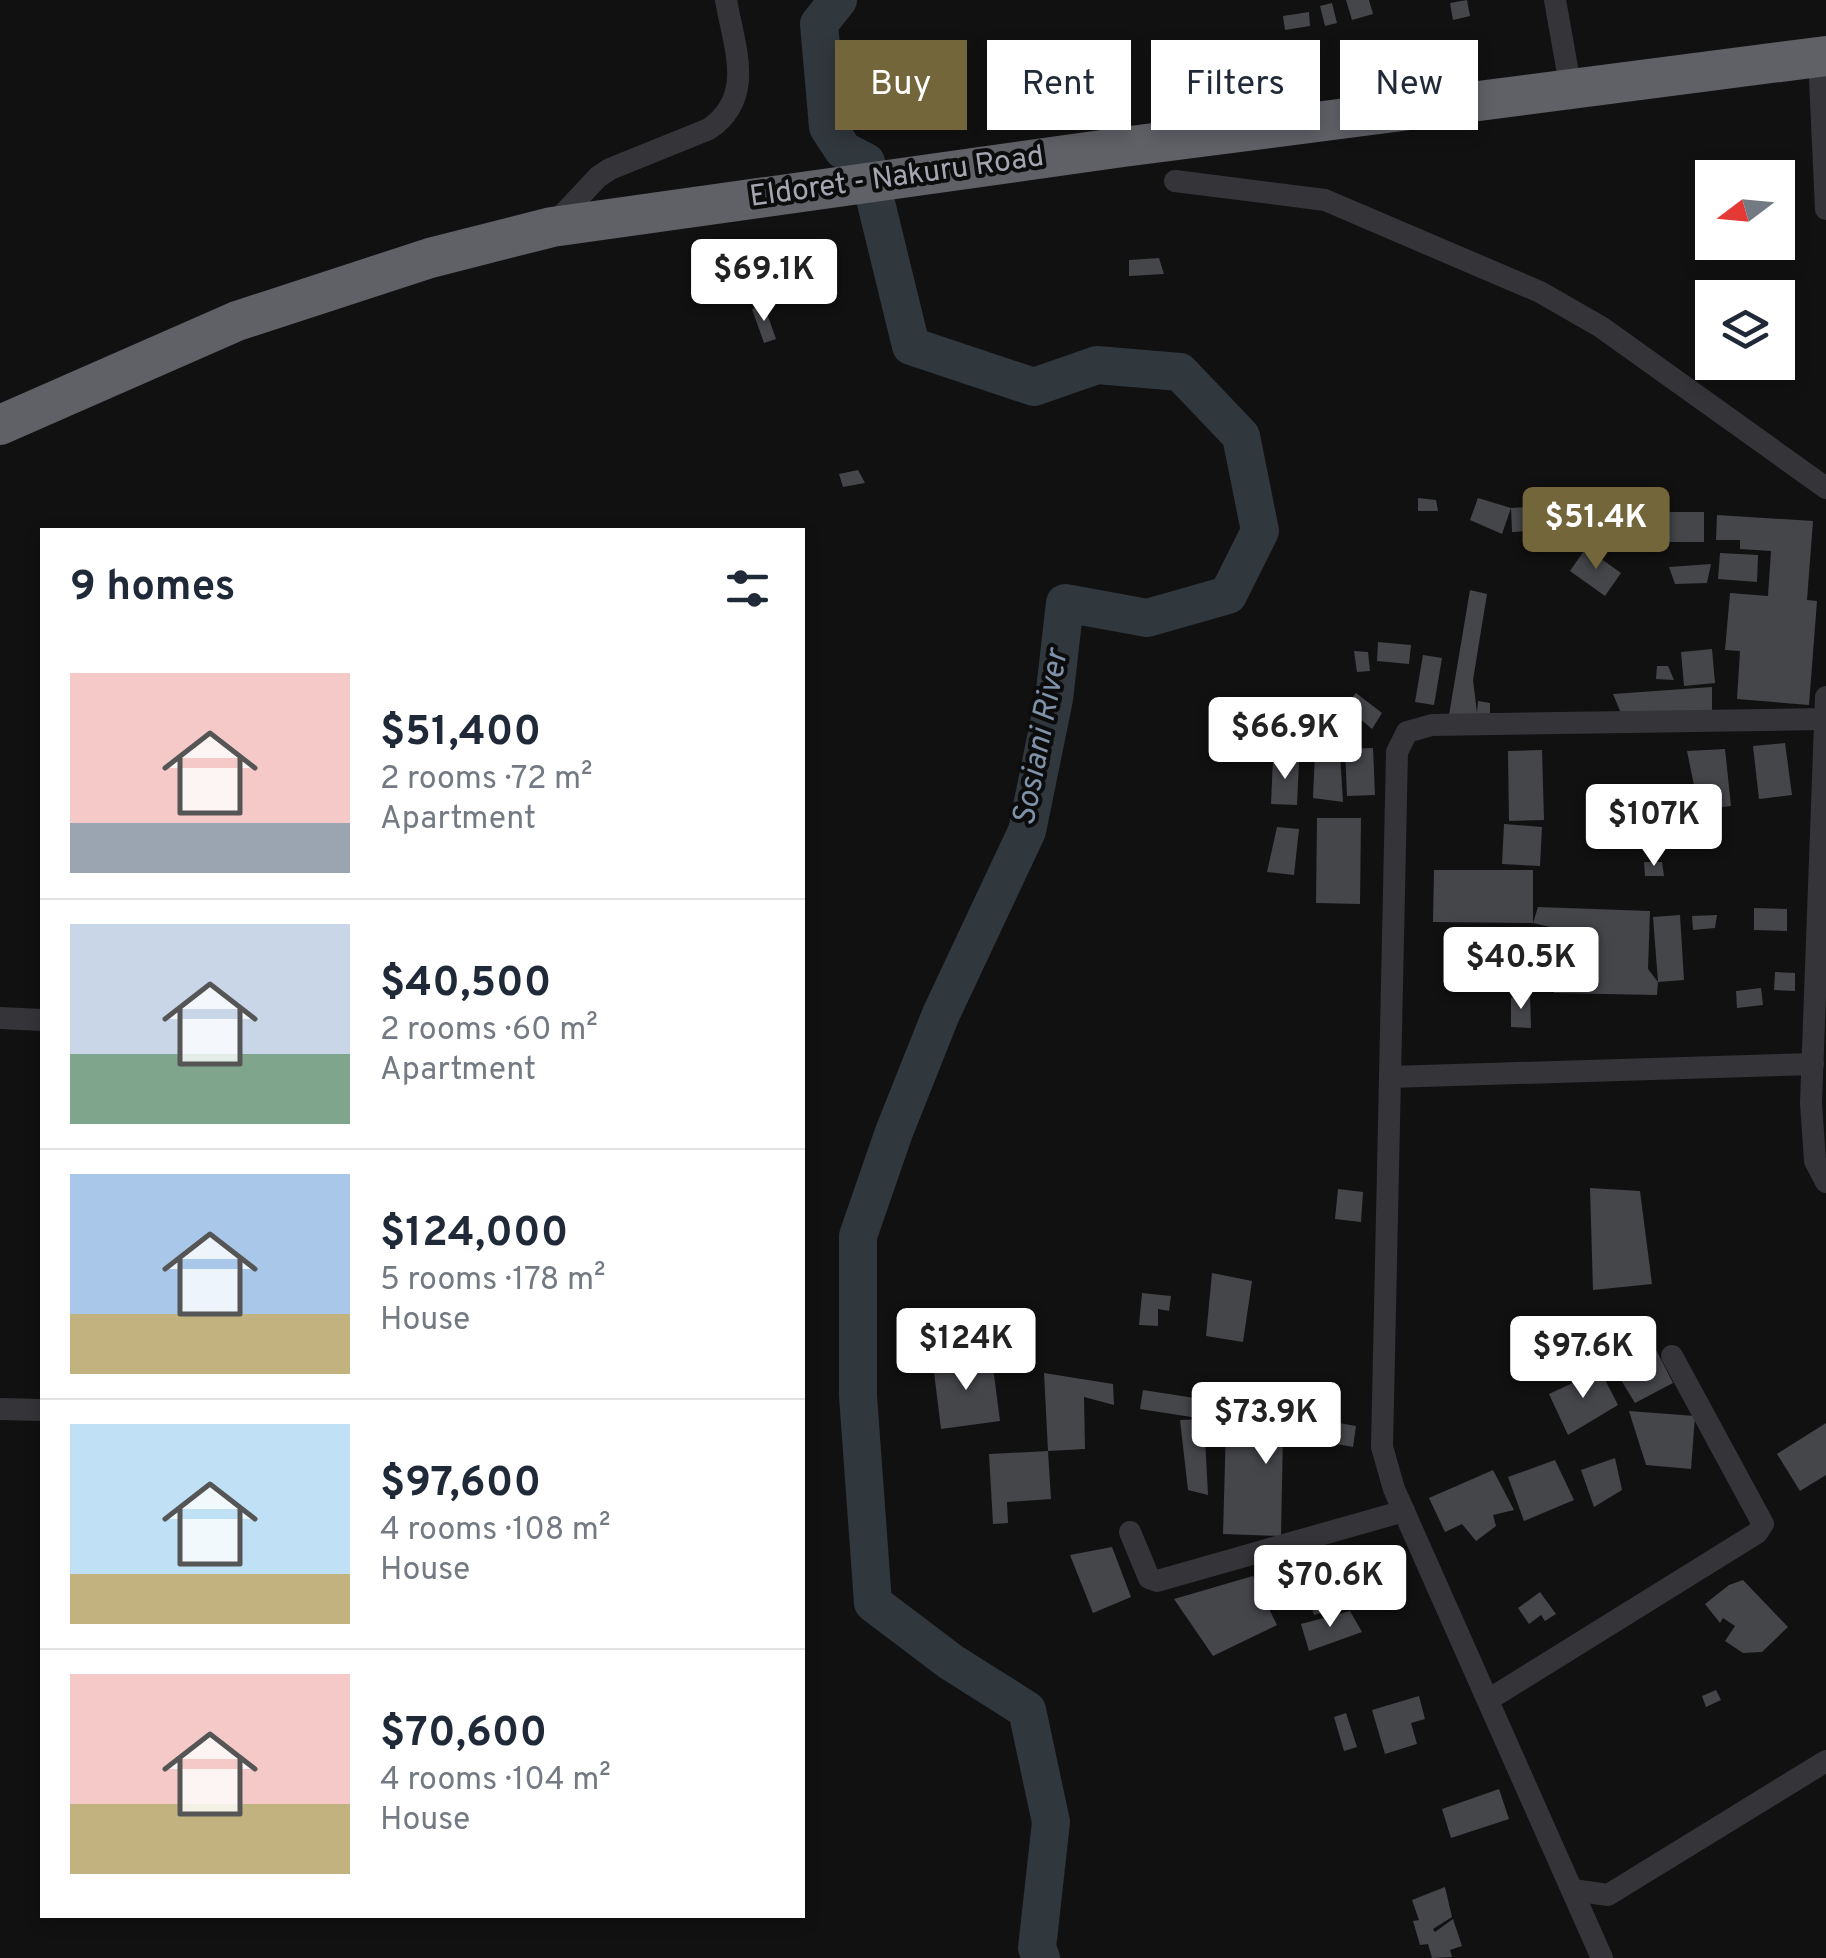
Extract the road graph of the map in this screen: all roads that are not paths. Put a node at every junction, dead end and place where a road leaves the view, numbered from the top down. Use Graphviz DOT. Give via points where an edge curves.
graph roads {
  1 [pos="726,0"];
  2 [pos="1554,0"];
  3 [pos="1822,57"];
  4 [pos="1571,90"];
  5 [pos="1175,181"];
  6 [pos="1826,209"];
  7 [pos="552,226"];
  8 [pos="0,425"];
  9 [pos="1826,488"];
  10 [pos="1825,712"];
  11 [pos="0,1018"];
  12 [pos="40,1020"];
  13 [pos="1814,1064"];
  14 [pos="1390,1077"];
  15 [pos="1826,1182"];
  16 [pos="1672,1356"];
  17 [pos="0,1409"];
  18 [pos="40,1410"];
  19 [pos="1404,1511"];
  20 [pos="1130,1532"];
  21 [pos="1488,1700"];
  22 [pos="1826,1761"];
  23 [pos="1573,1890"];
  24 [pos="1602,1958"];
  1 -- 7 [label="street" via="739,94 723,120 598,177"];
  2 -- 4 [label="street"];
  3 -- 4 [label="highway, Eldoret - Nakuru Road"];
  3 -- 6 [label="street"];
  4 -- 7 [label="highway, Eldoret - Nakuru Road"];
  5 -- 9 [label="street" via="1325,200 1540,292 1602,326"];
  7 -- 8 [label="highway, Eldoret - Nakuru Road" via="237,322"];
  10 -- 13 [label="street"];
  10 -- 14 [label="street" via="1408,732 1395,762"];
  11 -- 12 [label="street"];
  13 -- 14 [label="street"];
  13 -- 15 [label="street" via="1815,1161"];
  14 -- 19 [label="street" via="1382,1447"];
  16 -- 21 [label="street" via="1762,1524"];
  17 -- 18 [label="street"];
  19 -- 20 [label="street" via="1157,1580 1149,1578"];
  19 -- 21 [label="street"];
  21 -- 23 [label="street"];
  22 -- 23 [label="street" via="1608,1896"];
  23 -- 24 [label="street"];
}
